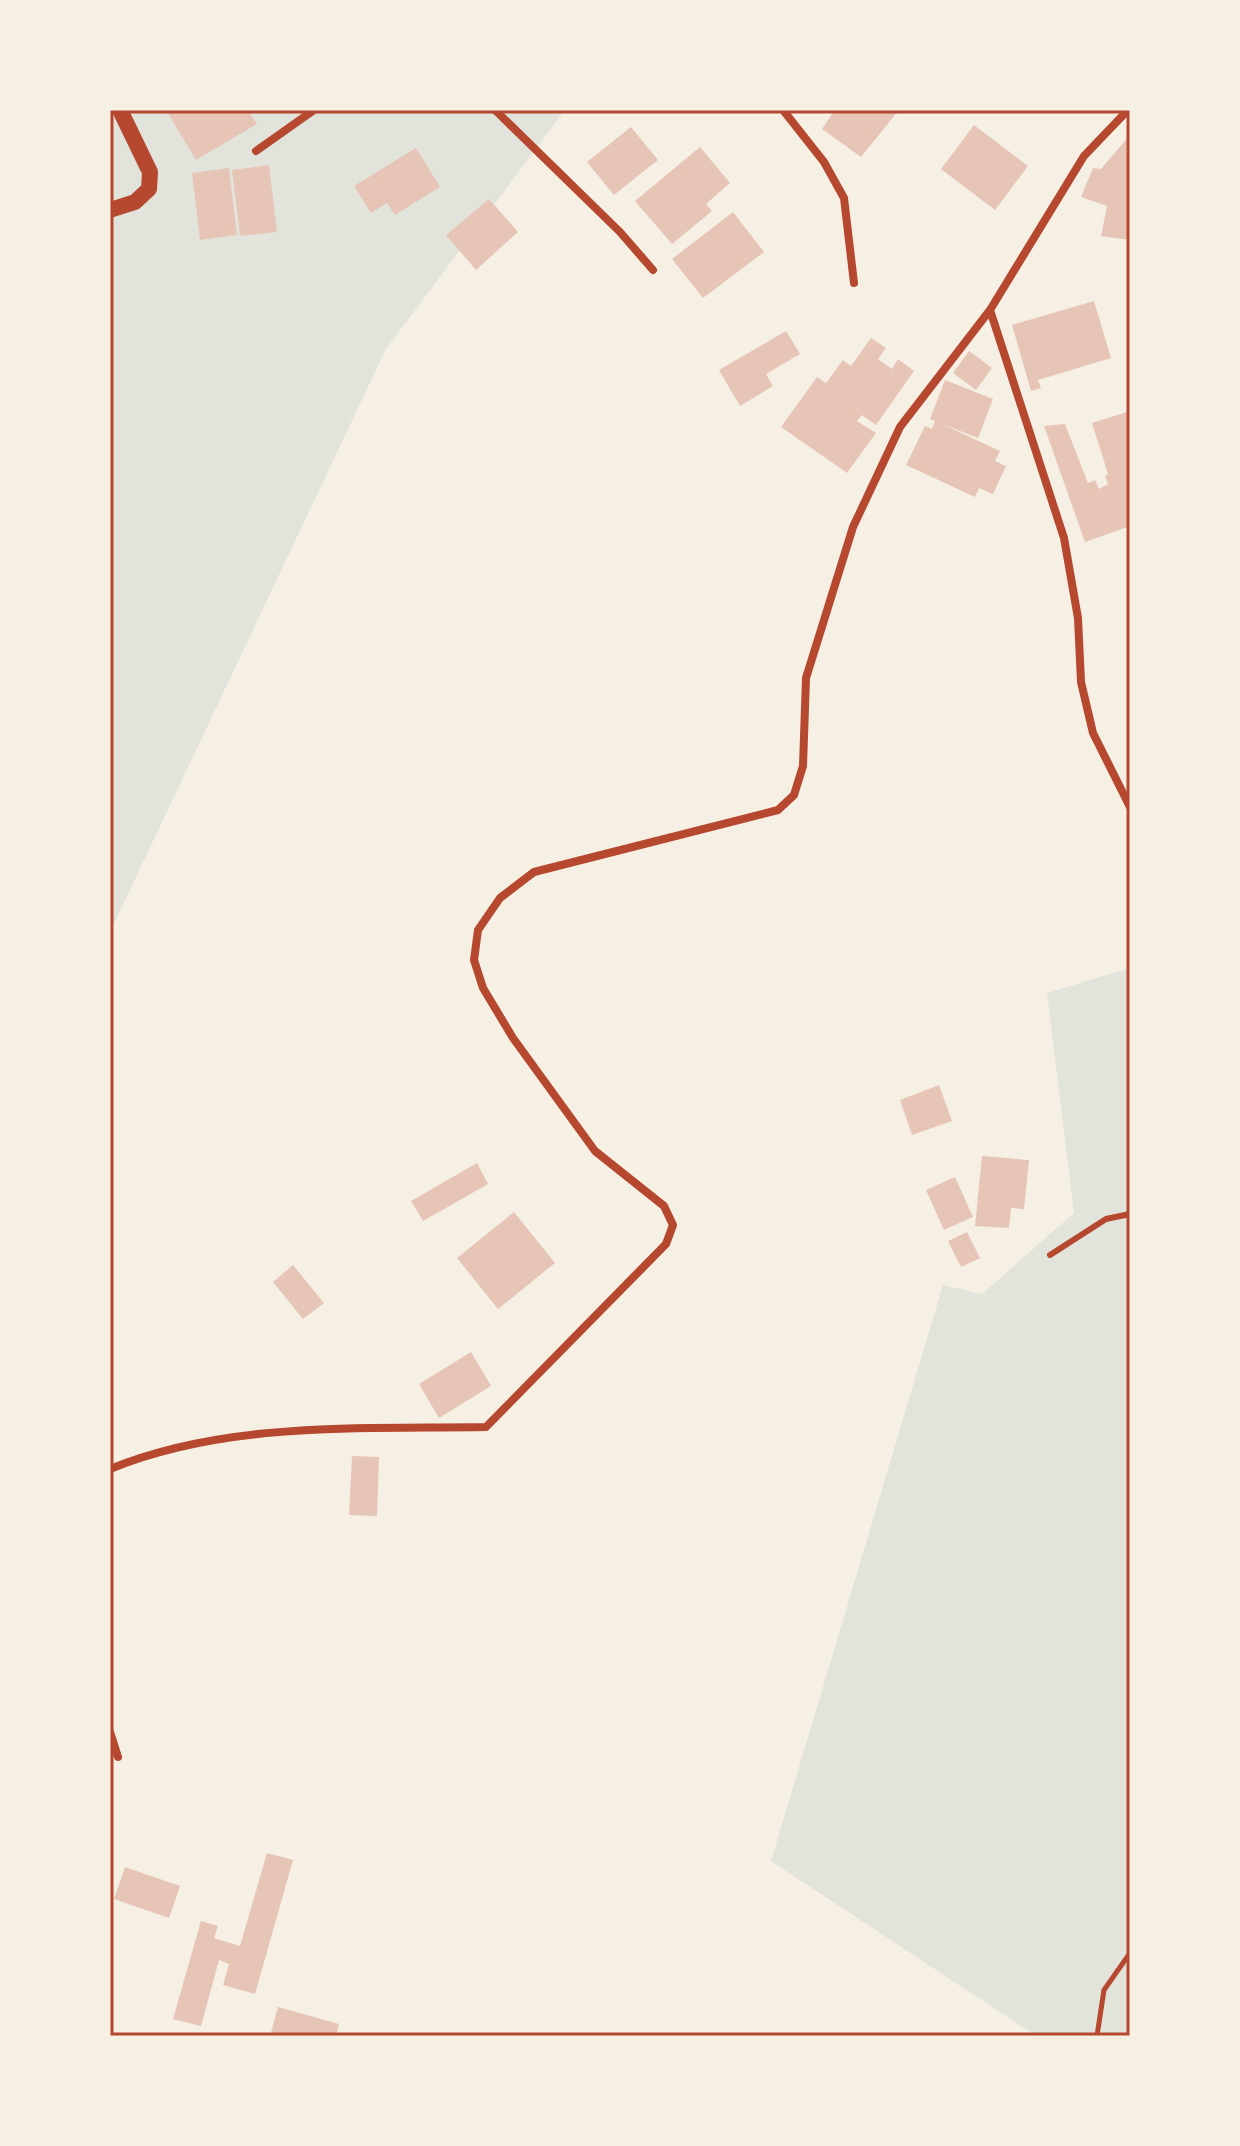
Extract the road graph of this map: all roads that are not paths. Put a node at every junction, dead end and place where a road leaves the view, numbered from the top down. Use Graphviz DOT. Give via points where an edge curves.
graph roads {
  1 [pos="120,110"];
  2 [pos="314,110"];
  3 [pos="495,110"];
  4 [pos="783,110"];
  5 [pos="1128,110"];
  6 [pos="256,151"];
  7 [pos="110,210"];
  8 [pos="653,270"];
  9 [pos="854,283"];
  10 [pos="990,310"];
  11 [pos="1130,807"];
  12 [pos="1130,1214"];
  13 [pos="1050,1255"];
  14 [pos="110,1469"];
  15 [pos="110,1732"];
  16 [pos="118,1757"];
  1 -- 7 [label="main road" via="150,172 149,189 135,202"];
  2 -- 6 [label="street"];
  3 -- 8 [label="street"];
  4 -- 9 [label="street" via="824,162 844,198"];
  5 -- 10 [label="street" via="1084,156"];
  10 -- 11 [label="street" via="1064,538 1078,618 1081,682 1093,733"];
  10 -- 14 [label="street" via="900,427 853,527 806,678 803,766 794,795 778,810 534,872 500,898 478,930 474,960 483,988 595,1151 664,1206 673,1225 666,1244 486,1427 243,1436 137,1458"];
  12 -- 13 [label="lane" via="1106,1219"];
  15 -- 16 [label="street"];
}
